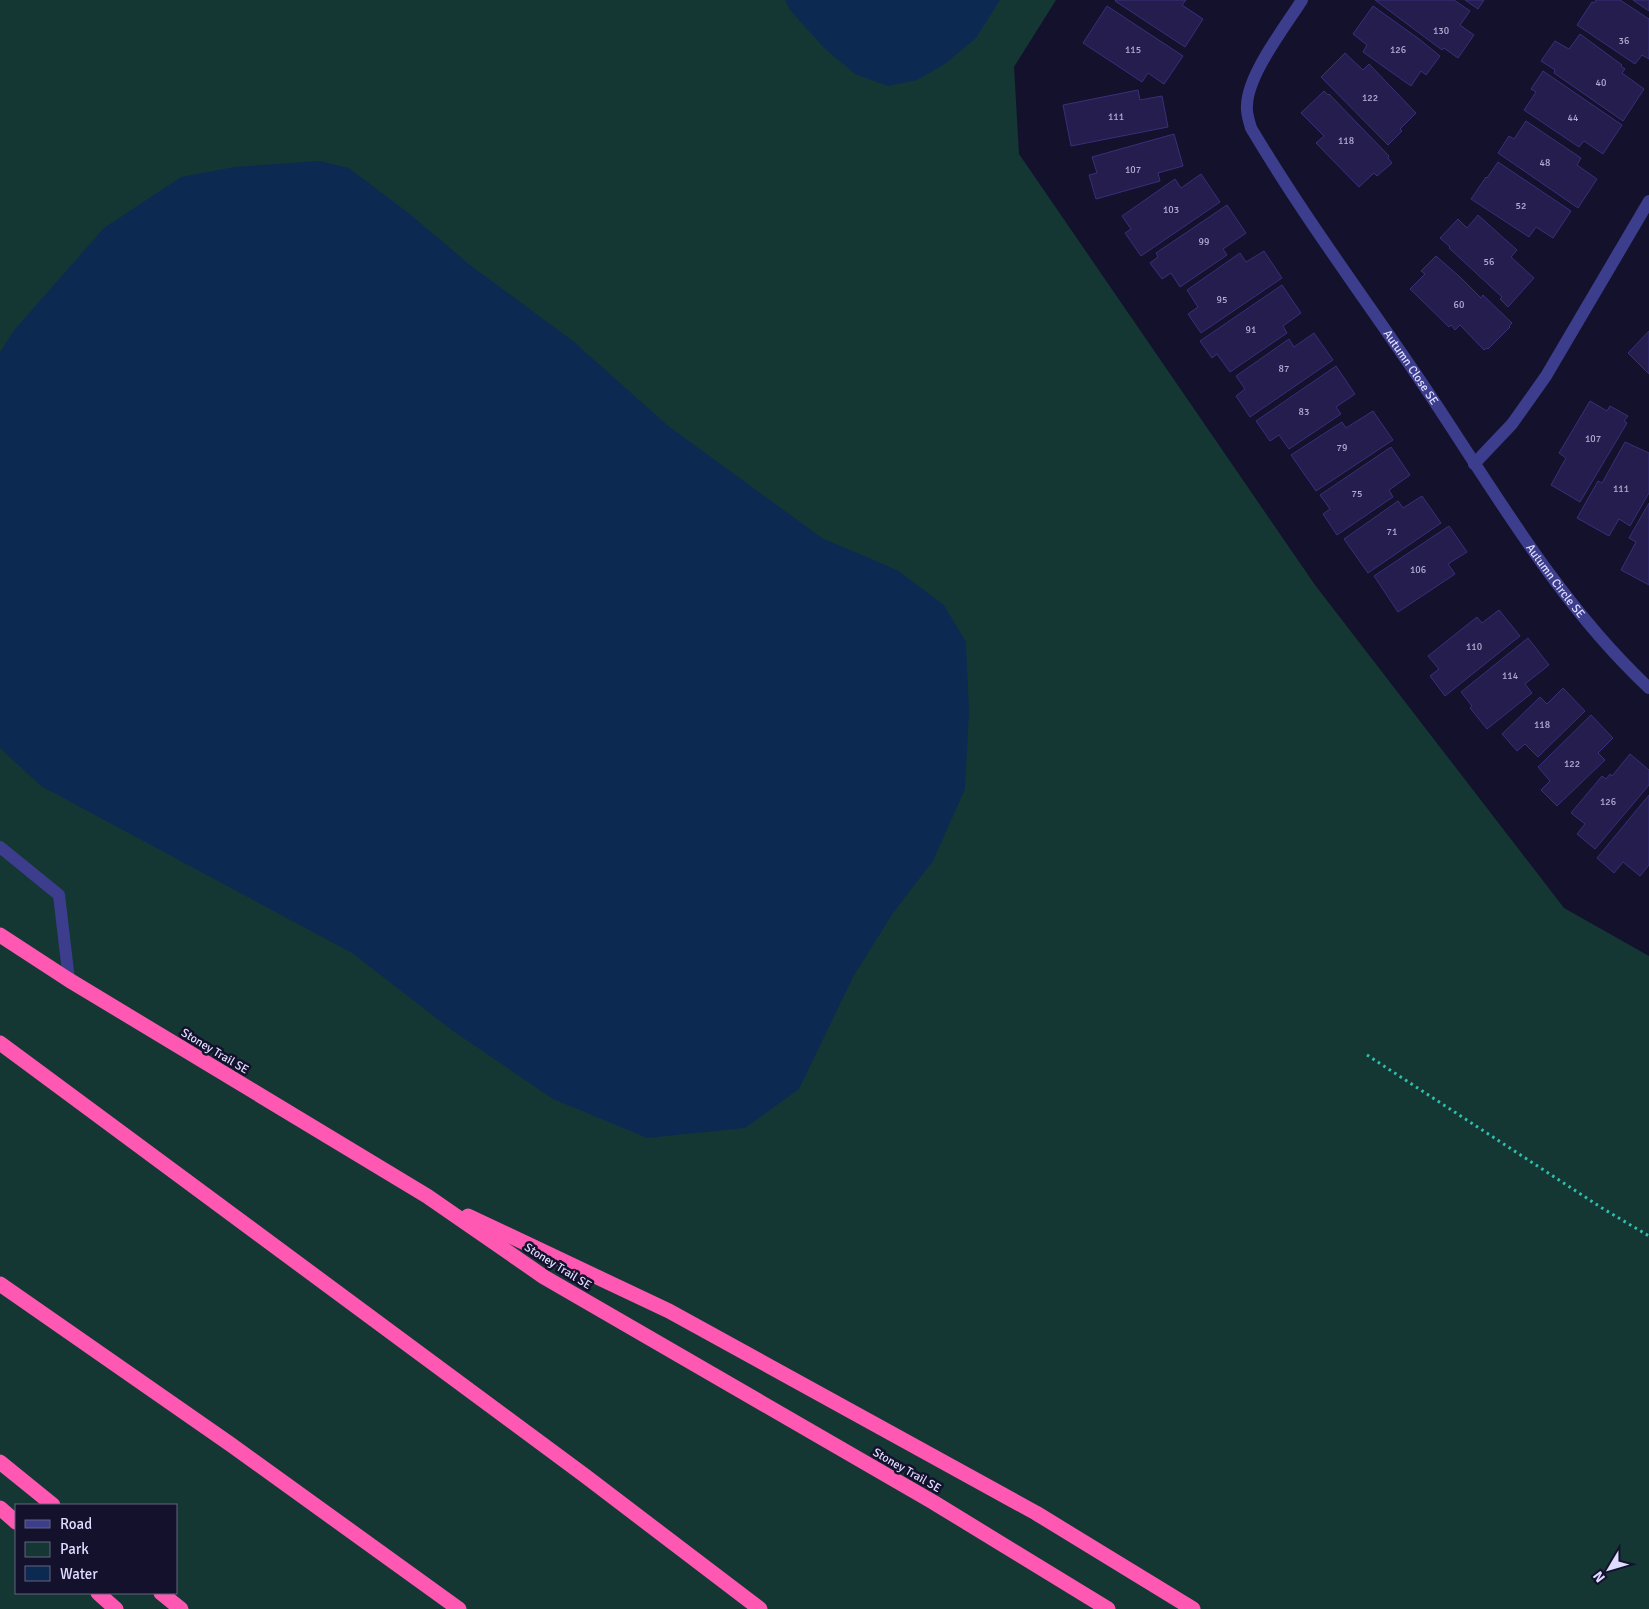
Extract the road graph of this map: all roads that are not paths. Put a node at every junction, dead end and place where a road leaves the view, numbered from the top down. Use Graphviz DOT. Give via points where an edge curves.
graph roads {
  1 [pos="1302,0"];
  2 [pos="1649,201"];
  3 [pos="1474,464"];
  4 [pos="1649,688"];
  5 [pos="0,846"];
  6 [pos="0,935"];
  7 [pos="69,980"];
  8 [pos="0,1043"];
  9 [pos="427,1196"];
  10 [pos="0,1284"];
  11 [pos="0,1462"];
  12 [pos="52,1504"];
  13 [pos="0,1508"];
  14 [pos="15,1521"];
  15 [pos="99,1594"];
  16 [pos="162,1594"];
  17 [pos="116,1609"];
  18 [pos="181,1609"];
  19 [pos="459,1609"];
  20 [pos="760,1609"];
  21 [pos="1108,1609"];
  22 [pos="1193,1609"];
  1 -- 3 [label="street, Autumn Close SE" via="1257,71 1249,90 1246,107 1251,128"];
  2 -- 3 [label="street" via="1546,376 1512,424"];
  3 -- 4 [label="street, Autumn Circle SE" via="1558,585 1598,635"];
  5 -- 7 [label="street" via="59,895"];
  6 -- 7 [label="highway, Stoney Trail SE"];
  7 -- 9 [label="highway, Stoney Trail SE"];
  8 -- 20 [label="highway"];
  9 -- 21 [label="highway, Stoney Trail SE" via="544,1277 933,1502"];
  9 -- 22 [label="highway" via="669,1311 1036,1513"];
  10 -- 19 [label="highway"];
  11 -- 12 [label="highway"];
  13 -- 14 [label="highway"];
  15 -- 17 [label="highway"];
  16 -- 18 [label="highway"];
}
